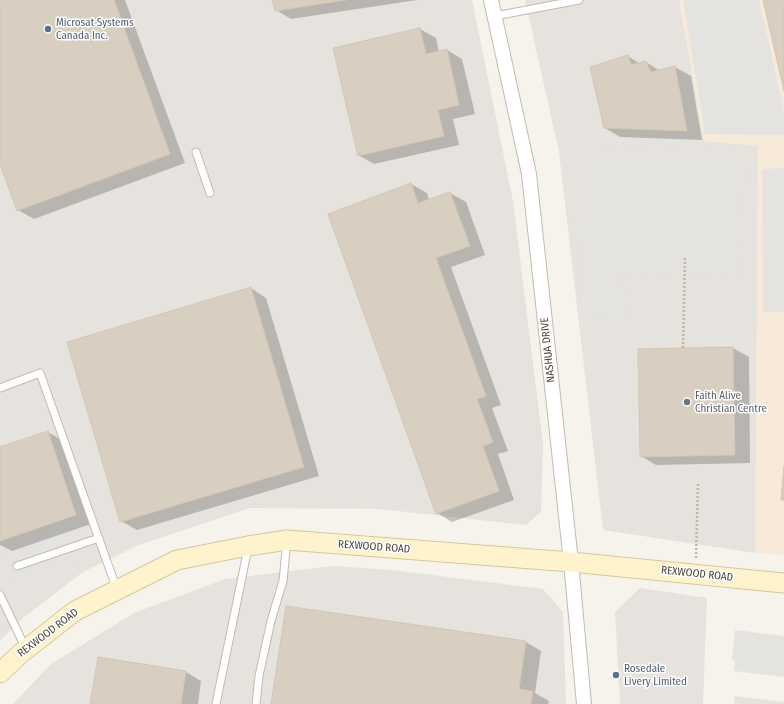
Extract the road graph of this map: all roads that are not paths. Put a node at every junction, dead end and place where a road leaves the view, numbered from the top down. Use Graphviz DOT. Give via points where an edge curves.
graph roads {
  1 [pos="491,0"];
  2 [pos="579,0"];
  3 [pos="494,16"];
  4 [pos="196,152"];
  5 [pos="210,193"];
  6 [pos="0,388"];
  7 [pos="99,538"];
  8 [pos="287,540"];
  9 [pos="248,546"];
  10 [pos="571,562"];
  11 [pos="17,566"];
  12 [pos="784,583"];
  13 [pos="117,590"];
  14 [pos="0,595"];
  15 [pos="26,649"];
  16 [pos="0,673"];
  17 [pos="216,704"];
  18 [pos="256,704"];
  19 [pos="584,704"];
  1 -- 3 [label="street, NASHUA DRIVE"];
  2 -- 3 [label="lane"];
  3 -- 10 [label="street, NASHUA DRIVE" via="529,174"];
  4 -- 5 [label="lane"];
  6 -- 7 [label="lane" via="40,373"];
  7 -- 11 [label="lane"];
  7 -- 13 [label="lane"];
  8 -- 9 [label="street, REXWOOD ROAD"];
  8 -- 10 [label="street, REXWOOD ROAD"];
  8 -- 18 [label="lane" via="283,581 271,621 259,676"];
  9 -- 13 [label="street, REXWOOD ROAD" via="177,560"];
  9 -- 17 [label="lane"];
  10 -- 12 [label="street, REXWOOD ROAD"];
  10 -- 19 [label="street, NASHUA DRIVE"];
  13 -- 15 [label="street, REXWOOD ROAD" via="75,611"];
  14 -- 15 [label="lane"];
  15 -- 16 [label="street, REXWOOD ROAD"];
}
